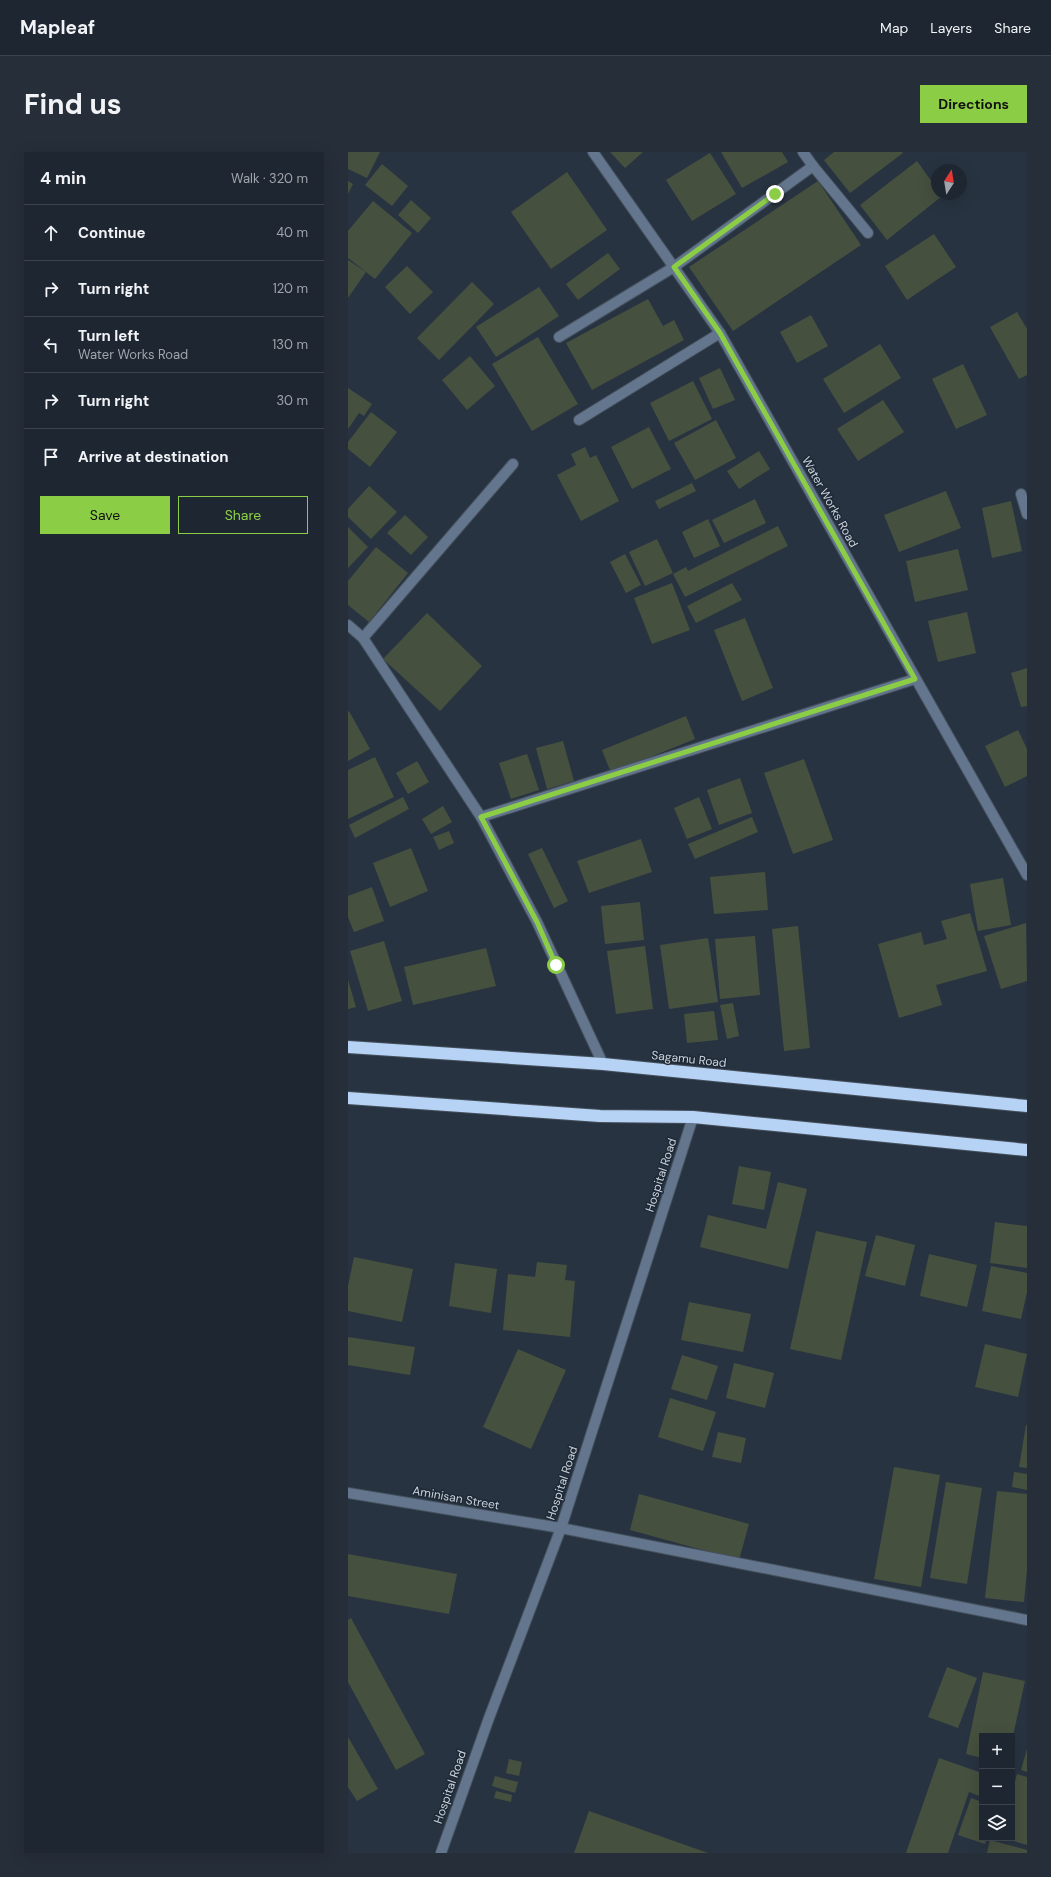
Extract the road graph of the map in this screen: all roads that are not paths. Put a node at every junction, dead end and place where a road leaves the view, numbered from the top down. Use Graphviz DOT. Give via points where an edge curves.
graph roads {
  1 [pos="593,152"];
  2 [pos="802,152"];
  3 [pos="813,166"];
  4 [pos="868,233"];
  5 [pos="674,267"];
  6 [pos="720,333"];
  7 [pos="559,337"];
  8 [pos="579,420"];
  9 [pos="513,464"];
  10 [pos="1021,494"];
  11 [pos="1027,514"];
  12 [pos="348,625"];
  13 [pos="363,638"];
  14 [pos="915,679"];
  15 [pos="481,817"];
  16 [pos="1027,875"];
  17 [pos="348,1047"];
  18 [pos="603,1064"];
  19 [pos="348,1098"];
  20 [pos="1027,1106"];
  21 [pos="693,1117"];
  22 [pos="1027,1150"];
  23 [pos="348,1492"];
  24 [pos="561,1528"];
  25 [pos="1027,1620"];
  26 [pos="441,1853"];
  1 -- 5 [label="street, Water Works Road"];
  2 -- 3 [label="street"];
  3 -- 4 [label="street"];
  3 -- 5 [label="street"];
  5 -- 6 [label="street, Water Works Road"];
  5 -- 7 [label="street"];
  6 -- 8 [label="street"];
  6 -- 14 [label="street, Water Works Road"];
  9 -- 13 [label="street"];
  10 -- 11 [label="street"];
  12 -- 13 [label="street"];
  13 -- 15 [label="street"];
  14 -- 15 [label="street"];
  14 -- 16 [label="street, Water Works Road"];
  15 -- 18 [label="street" via="537,922"];
  17 -- 18 [label="highway, Sagamu Road"];
  18 -- 20 [label="highway, Sagamu Road"];
  19 -- 21 [label="highway" via="600,1116"];
  21 -- 22 [label="highway"];
  21 -- 24 [label="street, Hospital Road"];
  23 -- 24 [label="street, Aminisan Street"];
  24 -- 25 [label="street, Aminisan Street"];
  24 -- 26 [label="street, Hospital Road"];
}
